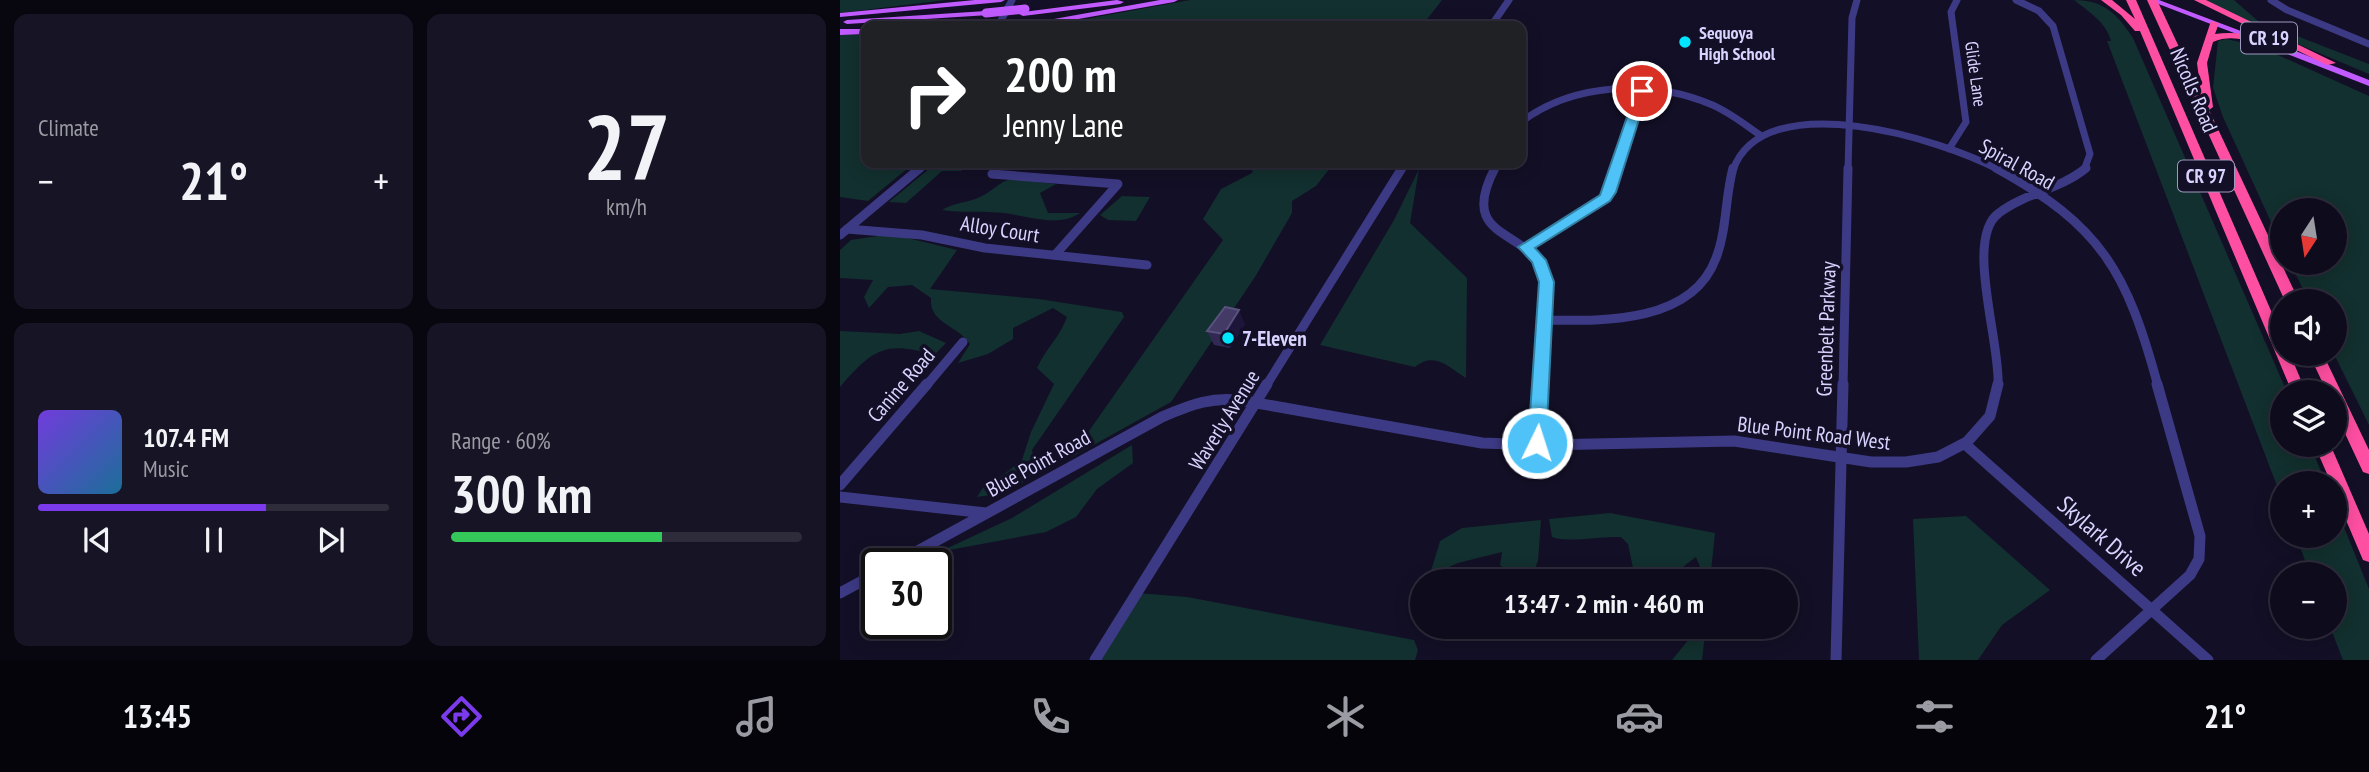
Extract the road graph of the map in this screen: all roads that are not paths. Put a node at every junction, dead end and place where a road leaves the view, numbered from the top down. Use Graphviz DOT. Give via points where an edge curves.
graph roads {
  1 [pos="1001,0"];
  2 [pos="1012,0"];
  3 [pos="1108,0"];
  4 [pos="1138,0"];
  5 [pos="1174,0"];
  6 [pos="1509,0"];
  7 [pos="1857,0"];
  8 [pos="1957,0"];
  9 [pos="2017,0"];
  10 [pos="2106,0"];
  11 [pos="2131,0"];
  12 [pos="2168,0"];
  13 [pos="2199,0"];
  14 [pos="2271,0"];
  15 [pos="2153,3"];
  16 [pos="1024,12"];
  17 [pos="840,15"];
  18 [pos="2217,17"];
  19 [pos="912,21"];
  20 [pos="1001,21"];
  21 [pos="1054,21"];
  22 [pos="1494,21"];
  23 [pos="861,25"];
  24 [pos="840,27"];
  25 [pos="861,31"];
  26 [pos="2207,41"];
  27 [pos="2369,44"];
  28 [pos="2292,52"];
  29 [pos="2330,62"];
  30 [pos="2160,68"];
  31 [pos="2369,81"];
  32 [pos="1642,91"];
  33 [pos="1526,118"];
  34 [pos="1850,127"];
  35 [pos="1760,135"];
  36 [pos="2221,148"];
  37 [pos="1949,149"];
  38 [pos="920,168"];
  39 [pos="1402,168"];
  40 [pos="1496,168"];
  41 [pos="992,174"];
  42 [pos="2039,193"];
  43 [pos="844,232"];
  44 [pos="1526,247"];
  45 [pos="1055,255"];
  46 [pos="1147,265"];
  47 [pos="2286,289"];
  48 [pos="1545,320"];
  49 [pos="2270,325"];
  50 [pos="963,342"];
  51 [pos="1202,400"];
  52 [pos="1257,404"];
  53 [pos="2347,420"];
  54 [pos="1537,443"];
  55 [pos="1966,445"];
  56 [pos="2328,457"];
  57 [pos="1842,459"];
  58 [pos="2369,467"];
  59 [pos="840,485"];
  60 [pos="840,497"];
  61 [pos="987,513"];
  62 [pos="923,548"];
  63 [pos="2369,554"];
  64 [pos="861,582"];
  65 [pos="840,593"];
  66 [pos="2154,610"];
  67 [pos="1096,660"];
  68 [pos="1836,660"];
  69 [pos="2096,660"];
  70 [pos="2208,660"];
  1 -- 17 [label="main road"];
  2 -- 20 [label="street"];
  3 -- 16 [label="main road"];
  4 -- 16 [label="main road"];
  5 -- 21 [label="main road"];
  6 -- 22 [label="street"];
  7 -- 34 [label="street, Greenbelt Parkway" via="1852,18"];
  8 -- 37 [label="street, Glide Lane" via="1951,12 1966,122"];
  9 -- 42 [label="street" via="2039,11 2053,26 2090,153 2079,174"];
  10 -- 30 [label="highway" via="2133,23"];
  11 -- 30 [label="highway, Nicolls Road / CR 97"];
  12 -- 18 [label="main road, CR 19"];
  13 -- 18 [label="highway"];
  14 -- 27 [label="street"];
  15 -- 18 [label="main road, CR 19"];
  15 -- 36 [label="highway, Nicolls Road / CR 97"];
  16 -- 19 [label="main road, bridge"];
  18 -- 26 [label="highway"];
  18 -- 28 [label="main road, CR 19"];
  18 -- 29 [label="highway"];
  23 -- 24 [label="main road, bridge"];
  24 -- 25 [label="main road"];
  26 -- 28 [label="highway" via="2232,35"];
  26 -- 36 [label="highway" via="2203,88"];
  28 -- 31 [label="main road, CR 19"];
  29 -- 31 [label="main road, CR 19"];
  30 -- 49 [label="highway, Nicolls Road / CR 97"];
  32 -- 33 [label="street" via="1575,94 1540,107"];
  32 -- 35 [label="street" via="1701,100"];
  32 -- 44 [label="street" via="1605,198"];
  34 -- 35 [label="street, Spiral Road" via="1797,124"];
  34 -- 37 [label="street, Spiral Road" via="1898,134"];
  34 -- 57 [label="street, Greenbelt Parkway"];
  35 -- 48 [label="street, Spiral Road" via="1734,162 1716,259 1695,289 1668,306 1634,317"];
  36 -- 47 [label="highway, Nicolls Road / CR 97"];
  37 -- 42 [label="street, Spiral Road" via="1998,169"];
  38 -- 43 [label="street"];
  39 -- 52 [label="street, Waverly Avenue"];
  40 -- 44 [label="street" via="1482,203 1498,231"];
  41 -- 45 [label="street" via="1118,184"];
  42 -- 55 [label="street" via="2003,210 1985,231 2000,382 1992,414"];
  42 -- 66 [label="street, Spiral Road" via="2093,240 2125,286 2139,319 2200,536 2199,559 2190,575"];
  43 -- 45 [label="street, Alloy Court" via="922,235"];
  44 -- 48 [label="street" via="1544,270"];
  45 -- 46 [label="street, Alloy Court"];
  48 -- 54 [label="street"];
  50 -- 59 [label="street, Canine Road"];
  51 -- 52 [label="street, Blue Point Road West" via="1223,398"];
  51 -- 61 [label="street, Blue Point Road" via="1162,417"];
  52 -- 54 [label="street, Blue Point Road West" via="1482,443"];
  52 -- 67 [label="street, Waverly Avenue"];
  53 -- 58 [label="highway"];
  54 -- 57 [label="street, Blue Point Road West" via="1734,441"];
  55 -- 57 [label="street, Blue Point Road West" via="1909,461"];
  55 -- 66 [label="street, Skylark Drive"];
  56 -- 63 [label="highway"];
  57 -- 68 [label="street, Greenbelt Parkway"];
  60 -- 61 [label="street"];
  61 -- 62 [label="street, Blue Point Road"];
  64 -- 65 [label="street"];
  66 -- 69 [label="street, Spiral Road"];
  66 -- 70 [label="street, Skylark Drive"];
}
